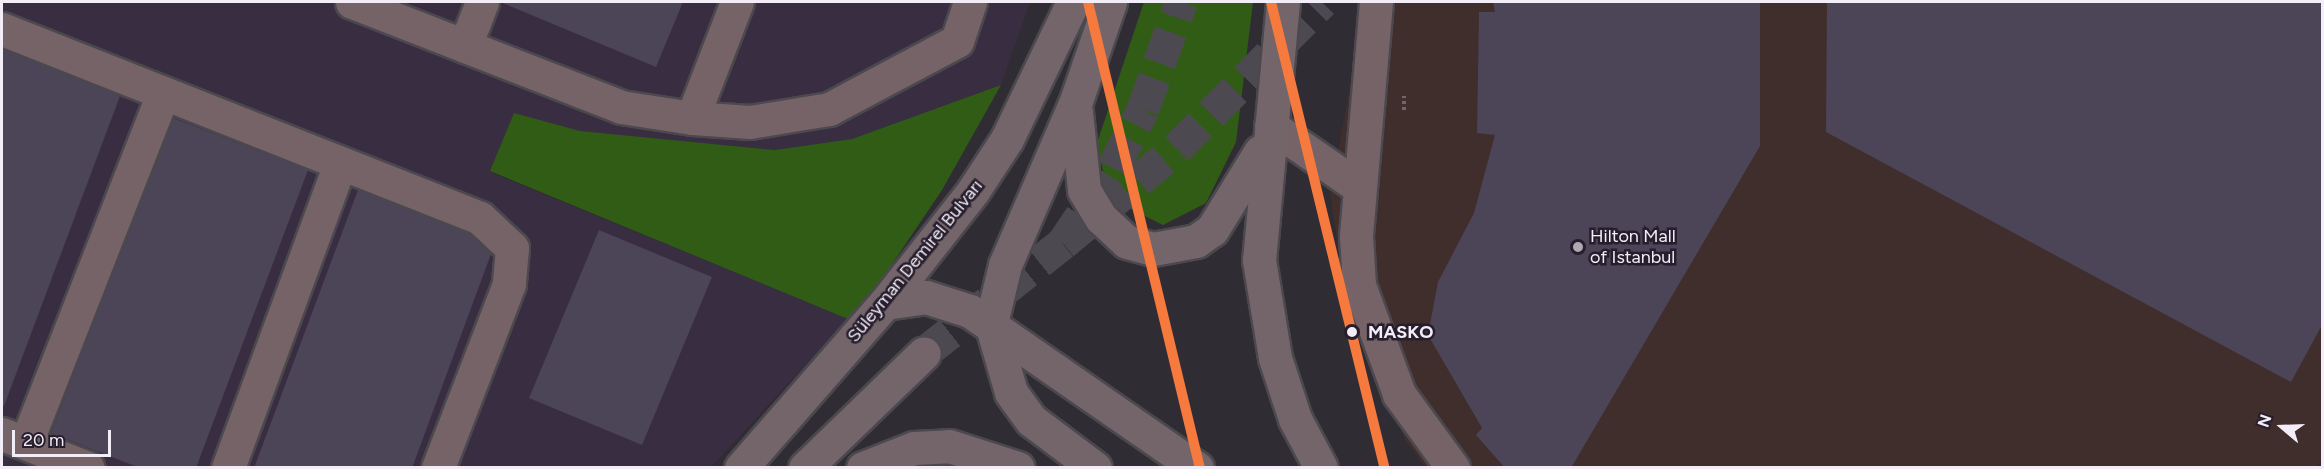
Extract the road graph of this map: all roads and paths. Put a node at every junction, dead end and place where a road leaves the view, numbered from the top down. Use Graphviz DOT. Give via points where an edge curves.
graph roads {
  1 [pos="352,2"];
  2 [pos="482,2"];
  3 [pos="737,2"];
  4 [pos="970,2"];
  5 [pos="1073,2"];
  6 [pos="1110,2"];
  7 [pos="1283,2"];
  8 [pos="1376,2"];
  9 [pos="2,29"];
  10 [pos="465,46"];
  11 [pos="163,93"];
  12 [pos="1076,101"];
  13 [pos="692,118"];
  14 [pos="1271,126"];
  15 [pos="340,163"];
  16 [pos="1359,187"];
  17 [pos="885,303"];
  18 [pos="991,323"];
  19 [pos="924,353"];
  20 [pos="14,439"];
  21 [pos="88,468"];
  22 [pos="228,468"];
  23 [pos="438,468"];
  24 [pos="741,468"];
  25 [pos="805,468"];
  26 [pos="863,468"];
  27 [pos="1018,468"];
  28 [pos="1095,468"];
  29 [pos="1197,468"];
  30 [pos="1321,468"];
  31 [pos="1453,468"];
  1 -- 10 [label="lane"];
  2 -- 10 [label="lane"];
  3 -- 13 [label="lane"];
  4 -- 13 [label="lane" via="957,41 829,109 750,122"];
  5 -- 17 [label="main road, Süleyman Demirel Bulvarı" via="1007,139 942,234"];
  6 -- 12 [label="main road"];
  7 -- 14 [label="main road"];
  8 -- 16 [label="lane"];
  9 -- 11 [label="lane"];
  10 -- 13 [label="lane" via="621,107"];
  11 -- 15 [label="lane"];
  11 -- 20 [label="lane"];
  12 -- 14 [label="main road" via="1076,148 1084,190 1101,218 1127,242 1153,249 1196,241 1212,230 1254,167"];
  12 -- 18 [label="main road" via="1005,265"];
  14 -- 16 [label="lane"];
  14 -- 30 [label="main road" via="1260,210 1265,310 1295,419"];
  15 -- 22 [label="lane"];
  15 -- 23 [label="lane" via="480,218 512,248 509,284"];
  16 -- 31 [label="lane" via="1359,285 1399,394"];
  17 -- 18 [label="main road" via="903,296 938,299"];
  17 -- 24 [label="main road, Süleyman Demirel Bulvarı"];
  18 -- 28 [label="main road" via="1011,392 1031,420"];
  18 -- 29 [label="main road"];
  19 -- 25 [label="main road"];
  20 -- 21 [label="lane"];
  26 -- 27 [label="main road" via="914,448 949,446"];
}
